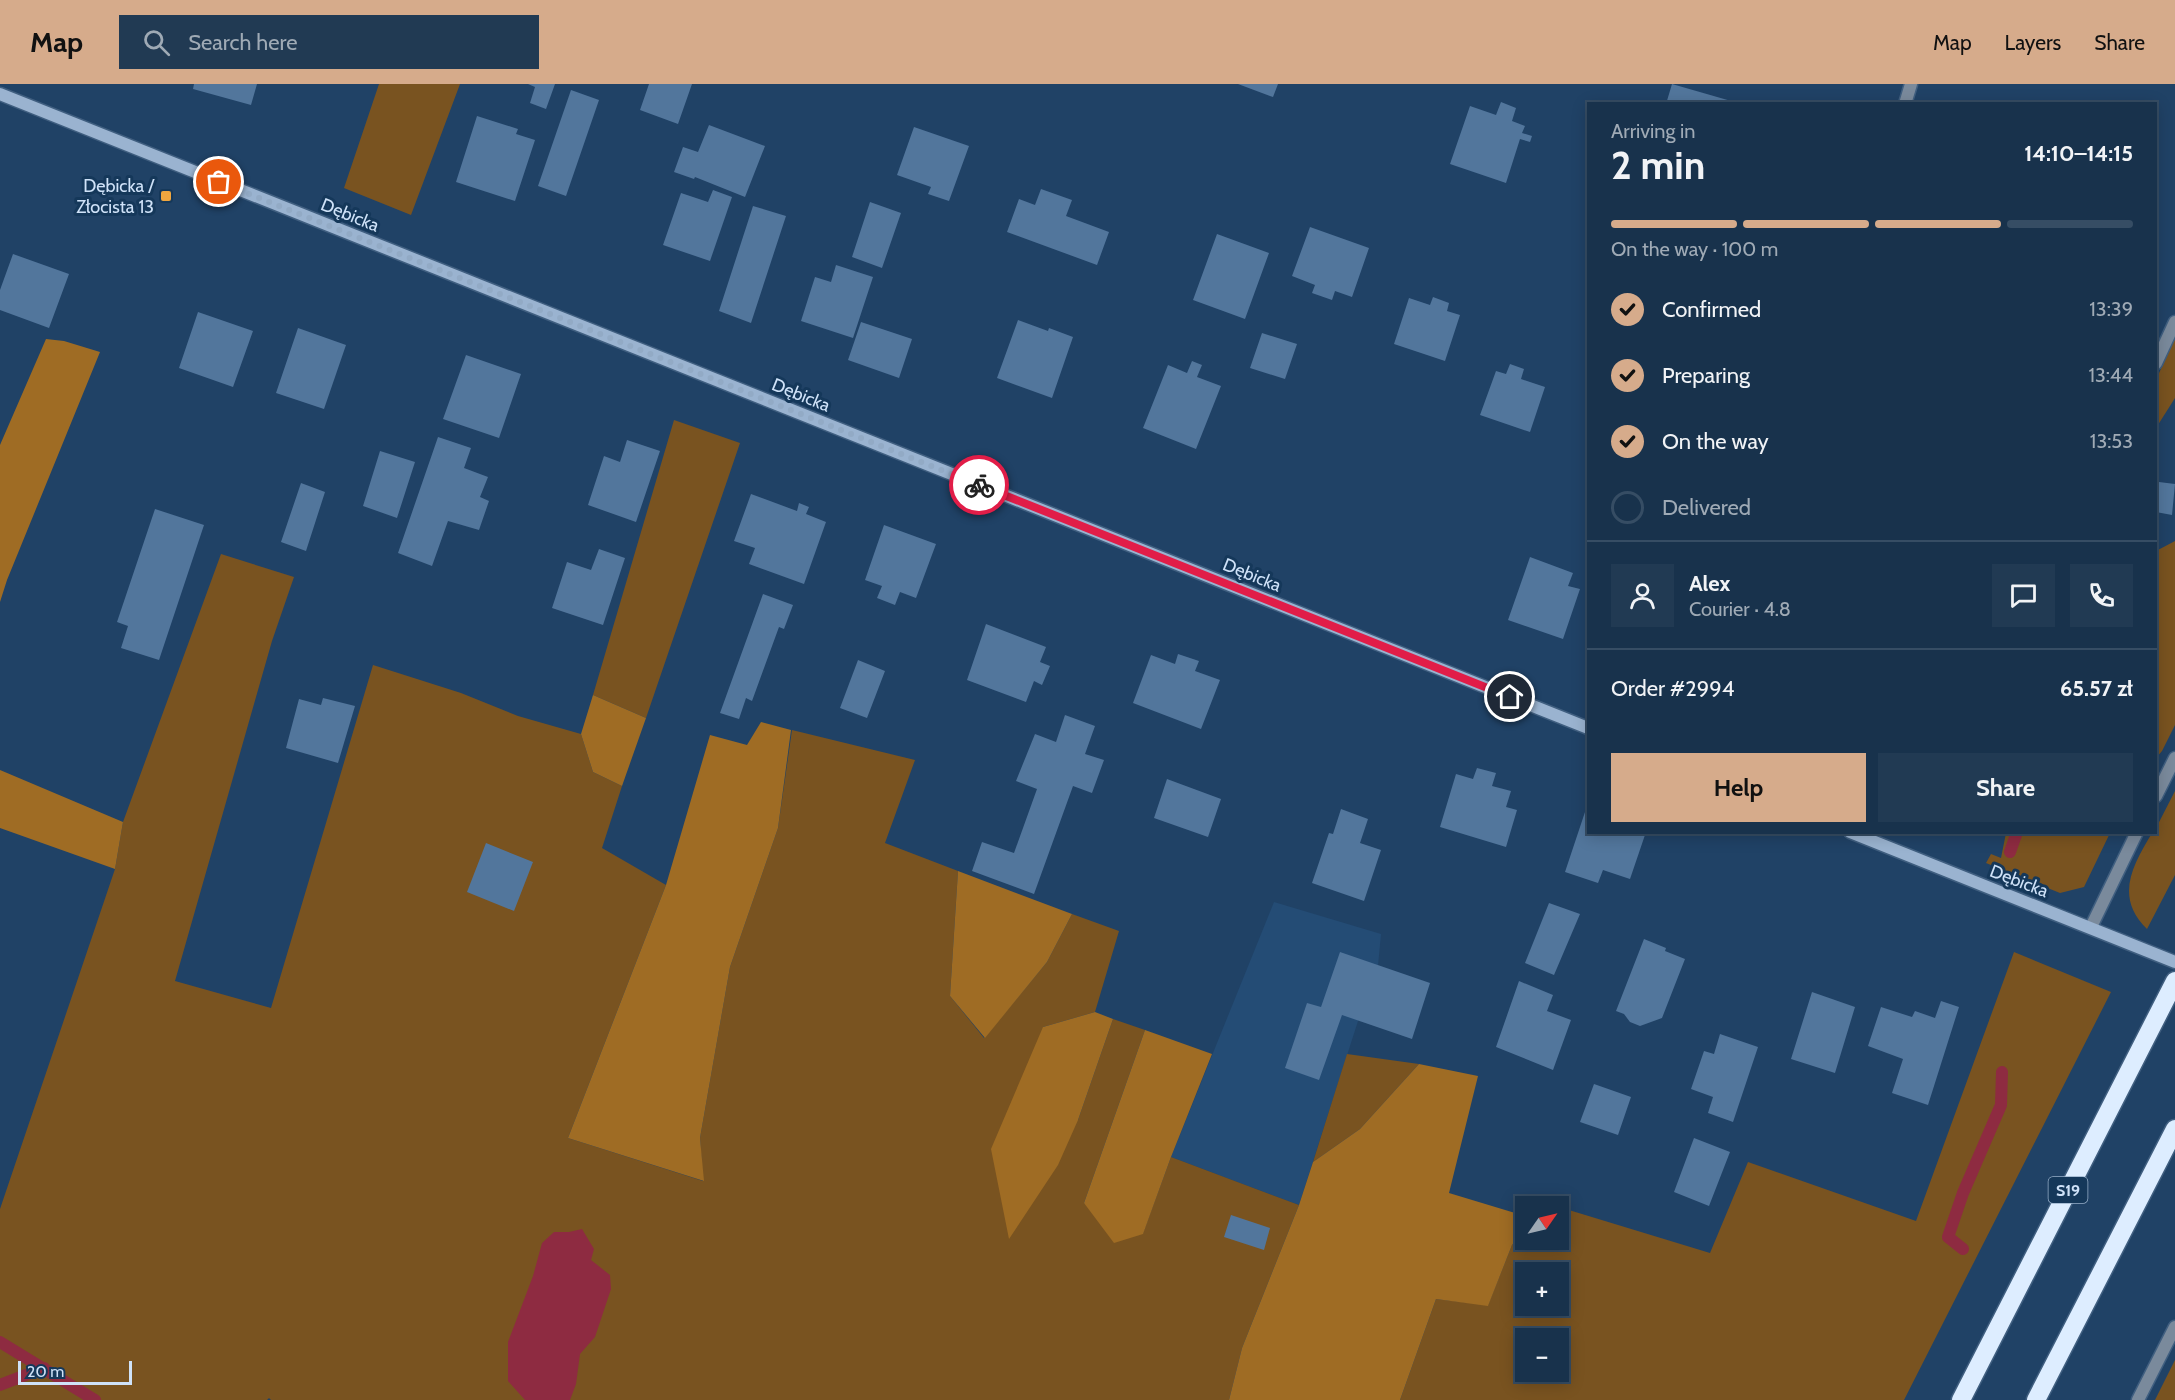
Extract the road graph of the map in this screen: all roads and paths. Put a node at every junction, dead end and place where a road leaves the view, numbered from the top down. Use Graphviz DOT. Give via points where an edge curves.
graph roads {
  1 [pos="1911,84"];
  2 [pos="0,94"];
  3 [pos="1906,102"];
  4 [pos="2175,322"];
  5 [pos="2157,361"];
  6 [pos="1587,728"];
  7 [pos="2175,758"];
  8 [pos="2157,794"];
  9 [pos="1855,834"];
  10 [pos="2136,834"];
  11 [pos="2091,927"];
  12 [pos="2175,962"];
  13 [pos="2175,981"];
  14 [pos="2175,1129"];
  15 [pos="2175,1327"];
  16 [pos="1961,1400"];
  17 [pos="2036,1400"];
  18 [pos="2138,1400"];
  1 -- 3 [label="street"];
  2 -- 6 [label="street, Dębicka"];
  4 -- 5 [label="street"];
  7 -- 8 [label="street"];
  9 -- 11 [label="street, Dębicka"];
  10 -- 11 [label="street"];
  11 -- 12 [label="street, Dębicka"];
  13 -- 16 [label="highway, S19"];
  14 -- 17 [label="highway"];
  15 -- 18 [label="street"];
}
